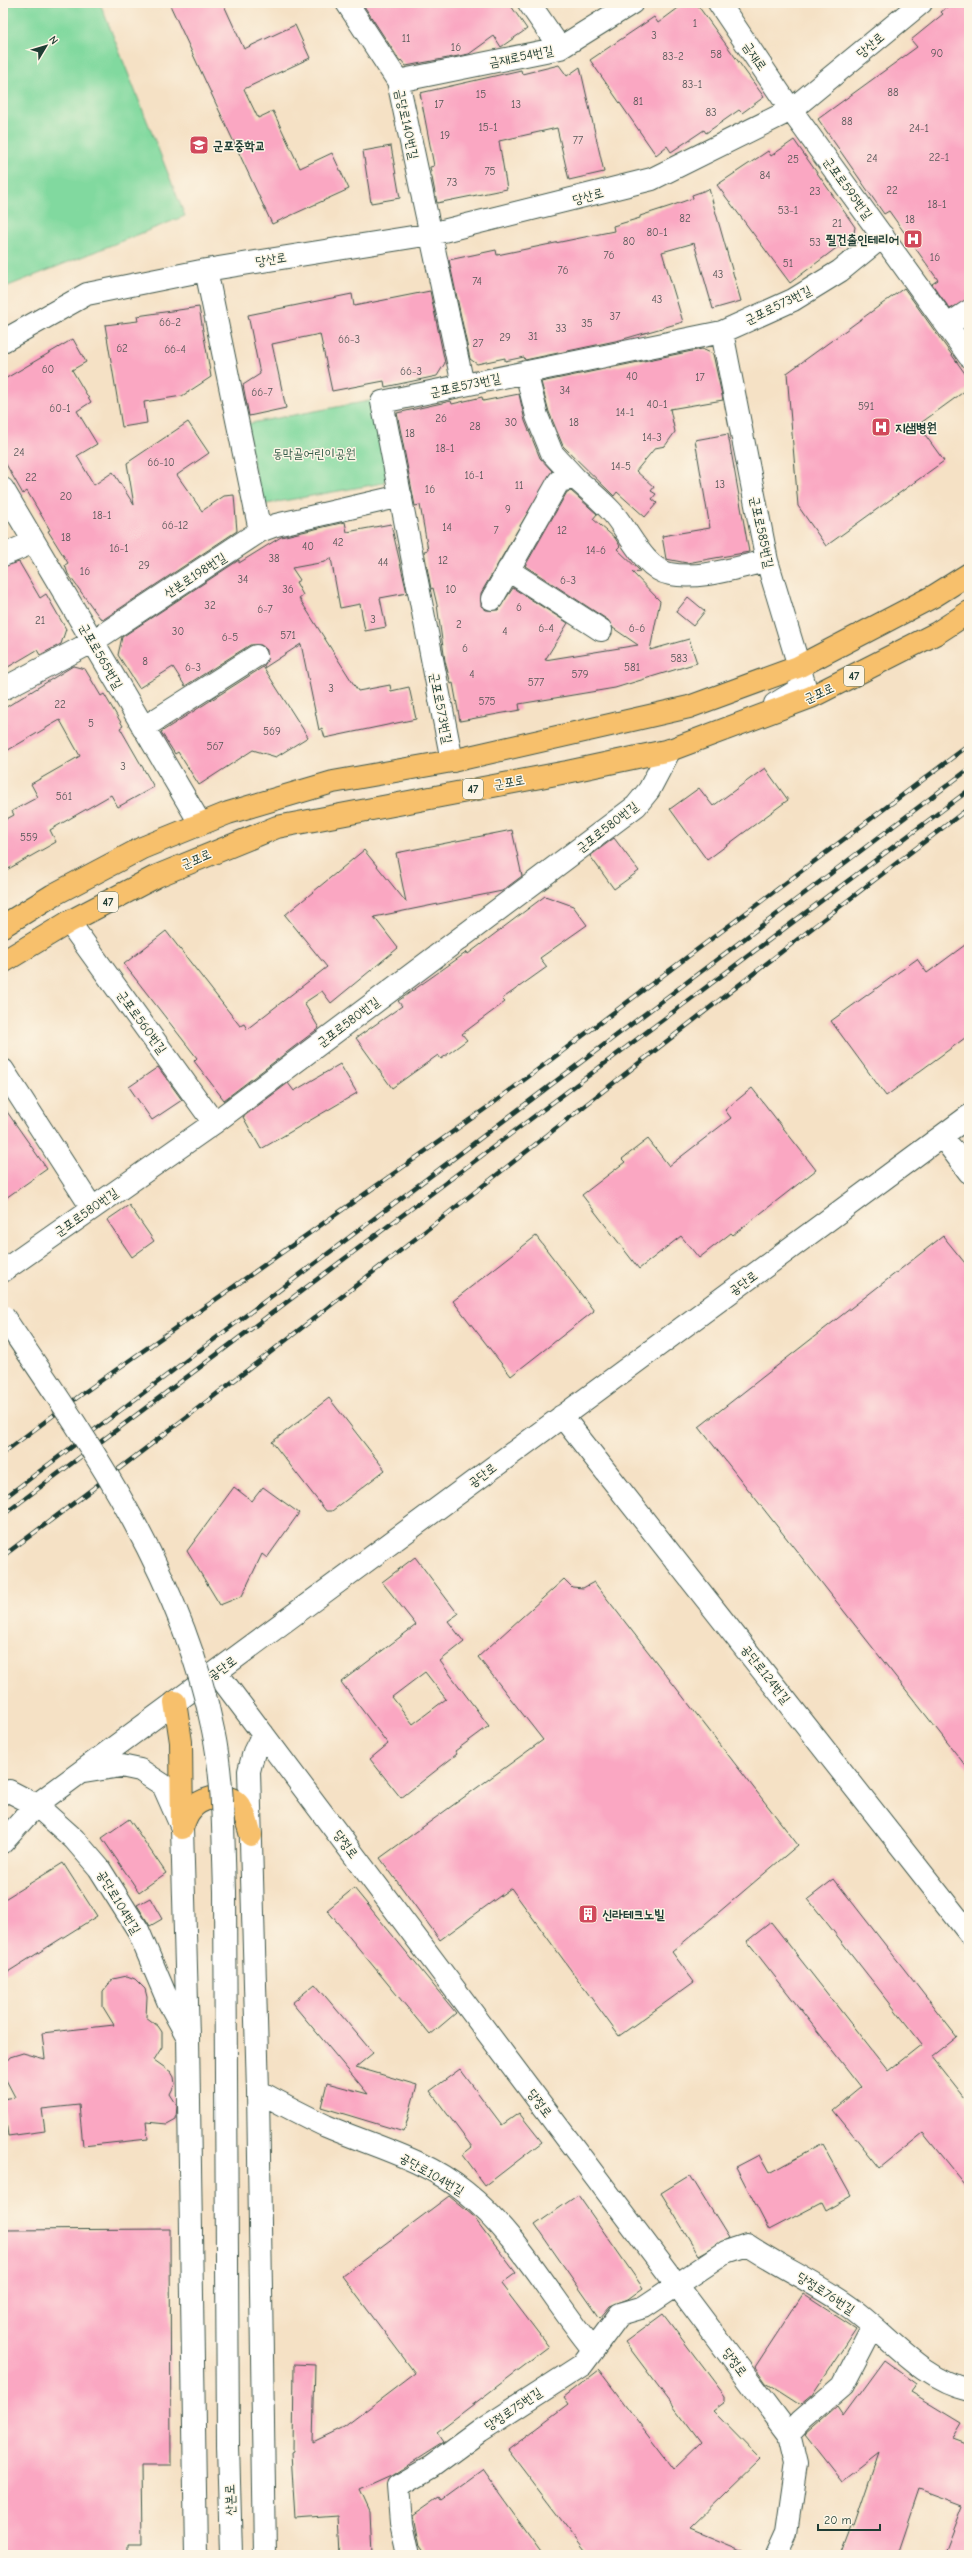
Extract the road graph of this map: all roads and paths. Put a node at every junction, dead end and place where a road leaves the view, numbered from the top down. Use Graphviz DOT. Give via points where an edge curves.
graph roads {
  1 [pos="347,3"];
  2 [pos="529,3"];
  3 [pos="632,3"];
  4 [pos="720,3"];
  5 [pos="921,3"];
  6 [pos="560,48"];
  7 [pos="398,81"];
  8 [pos="791,110"];
  9 [pos="431,234"];
  10 [pos="883,236"];
  11 [pos="206,270"];
  12 [pos="969,311"];
  13 [pos="948,325"];
  14 [pos="722,332"];
  15 [pos="3,342"];
  16 [pos="969,356"];
  17 [pos="526,372"];
  18 [pos="463,385"];
  19 [pos="575,478"];
  20 [pos="3,489"];
  21 [pos="401,496"];
  22 [pos="260,531"];
  23 [pos="34,542"];
  24 [pos="3,555"];
  25 [pos="767,561"];
  26 [pos="508,570"];
  27 [pos="969,574"];
  28 [pos="492,599"];
  29 [pos="969,612"];
  30 [pos="969,624"];
  31 [pos="601,630"];
  32 [pos="937,633"];
  33 [pos="92,642"];
  34 [pos="256,656"];
  35 [pos="798,667"];
  36 [pos="3,689"];
  37 [pos="769,713"];
  38 [pos="143,728"];
  39 [pos="670,750"];
  40 [pos="452,761"];
  41 [pos="333,782"];
  42 [pos="200,823"];
  43 [pos="277,828"];
  44 [pos="69,922"];
  45 [pos="3,926"];
  46 [pos="3,962"];
  47 [pos="3,1070"];
  48 [pos="969,1116"];
  49 [pos="214,1122"];
  50 [pos="942,1136"];
  51 [pos="969,1172"];
  52 [pos="92,1208"];
  53 [pos="3,1271"];
  54 [pos="3,1316"];
  55 [pos="562,1416"];
  56 [pos="217,1673"];
  57 [pos="175,1702"];
  58 [pos="263,1734"];
  59 [pos="81,1772"];
  60 [pos="3,1793"];
  61 [pos="36,1806"];
  62 [pos="182,1828"];
  63 [pos="251,1835"];
  64 [pos="3,1842"];
  65 [pos="969,1933"];
  66 [pos="188,2037"];
  67 [pos="258,2091"];
  68 [pos="676,2284"];
  69 [pos="873,2327"];
  70 [pos="593,2349"];
  71 [pos="969,2390"];
  72 [pos="789,2434"];
  73 [pos="196,2555"];
  74 [pos="231,2555"];
  75 [pos="265,2555"];
  76 [pos="408,2555"];
  77 [pos="776,2555"];
  1 -- 7 [label="street, 금당로140번길"];
  2 -- 6 [label="street"];
  3 -- 6 [label="street, 금재로54번길"];
  4 -- 8 [label="street, 금재로"];
  5 -- 8 [label="street, 당산로"];
  6 -- 7 [label="street, 금재로54번길"];
  7 -- 9 [label="street, 금당로140번길"];
  8 -- 9 [label="street, 당산로" via="652,179"];
  8 -- 10 [label="street, 군포로595번길"];
  9 -- 11 [label="street, 당산로"];
  9 -- 18 [label="street, 금당로140번길"];
  10 -- 13 [label="street, 군포로595번길"];
  10 -- 14 [label="street, 군포로573번길" via="840,271 793,300"];
  11 -- 15 [label="street, 당산로" via="87,294"];
  11 -- 22 [label="street"];
  12 -- 13 [label="street"];
  13 -- 16 [label="street, 군포로595번길"];
  14 -- 17 [label="street, 군포로573번길"];
  14 -- 25 [label="street, 군포로585번길"];
  17 -- 18 [label="street, 군포로573번길"];
  17 -- 19 [label="street" via="537,416 552,453"];
  18 -- 21 [label="street, 군포로573번길" via="382,402"];
  19 -- 25 [label="street" via="612,512 627,536 657,570 670,574 696,575"];
  19 -- 26 [label="street" via="559,481"];
  20 -- 23 [label="street, 군포로565번길"];
  21 -- 22 [label="street, 산본로198번길"];
  21 -- 40 [label="street, 군포로573번길"];
  22 -- 33 [label="street, 산본로198번길"];
  23 -- 24 [label="street"];
  23 -- 33 [label="street, 군포로565번길"];
  25 -- 35 [label="street, 군포로585번길"];
  26 -- 28 [label="street"];
  26 -- 31 [label="street"];
  27 -- 35 [label="main road, 47" via="934,596"];
  29 -- 32 [label="main road, 군포로 / 47"];
  30 -- 32 [label="street"];
  32 -- 37 [label="main road, 군포로 / 47" via="847,680"];
  33 -- 36 [label="street, 산본로198번길"];
  33 -- 38 [label="street, 군포로565번길"];
  34 -- 38 [label="street"];
  35 -- 37 [label="street, 군포로585번길" via="803,686 777,701"];
  35 -- 40 [label="main road, 47" via="681,710"];
  37 -- 39 [label="main road, 군포로 / 47"];
  38 -- 42 [label="street, 군포로565번길"];
  39 -- 43 [label="main road, 군포로 / 47"];
  39 -- 49 [label="street, 군포로580번길" via="649,790 636,806"];
  40 -- 41 [label="main road, 47"];
  41 -- 42 [label="main road, 47"];
  41 -- 43 [label="main road" via="315,794 266,812 266,822"];
  42 -- 45 [label="main road, 47" via="142,848 53,895"];
  43 -- 44 [label="main road, 군포로 / 47" via="157,876"];
  44 -- 46 [label="main road, 군포로 / 47"];
  44 -- 49 [label="street, 군포로560번길"];
  47 -- 52 [label="street"];
  48 -- 50 [label="street, 공단로"];
  49 -- 52 [label="street, 군포로580번길"];
  50 -- 51 [label="street"];
  50 -- 55 [label="street, 공단로"];
  52 -- 53 [label="street, 군포로580번길"];
  54 -- 74 [label="street, 산본로, bridge" via="55,1392 124,1503 159,1567 183,1626 214,1730 222,1808 225,1891 228,2445"];
  55 -- 56 [label="street, 공단로"];
  55 -- 65 [label="street, 공단로124번길"];
  56 -- 57 [label="street, 공단로"];
  56 -- 58 [label="street, 당정로"];
  57 -- 59 [label="street, 공단로"];
  57 -- 62 [label="main road" via="181,1742"];
  58 -- 63 [label="street" via="254,1752 249,1771"];
  58 -- 68 [label="street, 당정로"];
  59 -- 61 [label="street, 공단로"];
  59 -- 62 [label="street" via="121,1766 140,1770 163,1785"];
  60 -- 61 [label="street, 공단로104번길" via="9,1791"];
  61 -- 64 [label="street, 공단로"];
  61 -- 66 [label="street, 공단로104번길" via="74,1839 99,1868 138,1930 168,2001"];
  62 -- 63 [label="main road" via="190,1810 214,1797 223,1797 235,1801 244,1813"];
  62 -- 66 [label="street"];
  63 -- 67 [label="street"];
  66 -- 73 [label="street"];
  67 -- 70 [label="street, 공단로104번길" via="326,2125 412,2159 465,2191 500,2224"];
  67 -- 75 [label="street"];
  68 -- 69 [label="street, 당정로76번길" via="726,2252 747,2245 775,2263 808,2279 850,2307"];
  68 -- 70 [label="street, 당정로75번길" via="644,2307 620,2314"];
  68 -- 72 [label="street, 당정로"];
  69 -- 71 [label="street, 당정로76번길" via="931,2375"];
  69 -- 72 [label="street" via="843,2384 801,2420"];
  70 -- 76 [label="street, 당정로75번길" via="582,2365 480,2431 431,2467 398,2486 401,2523"];
  72 -- 77 [label="street, 당정로" via="796,2463 786,2533"];
}
